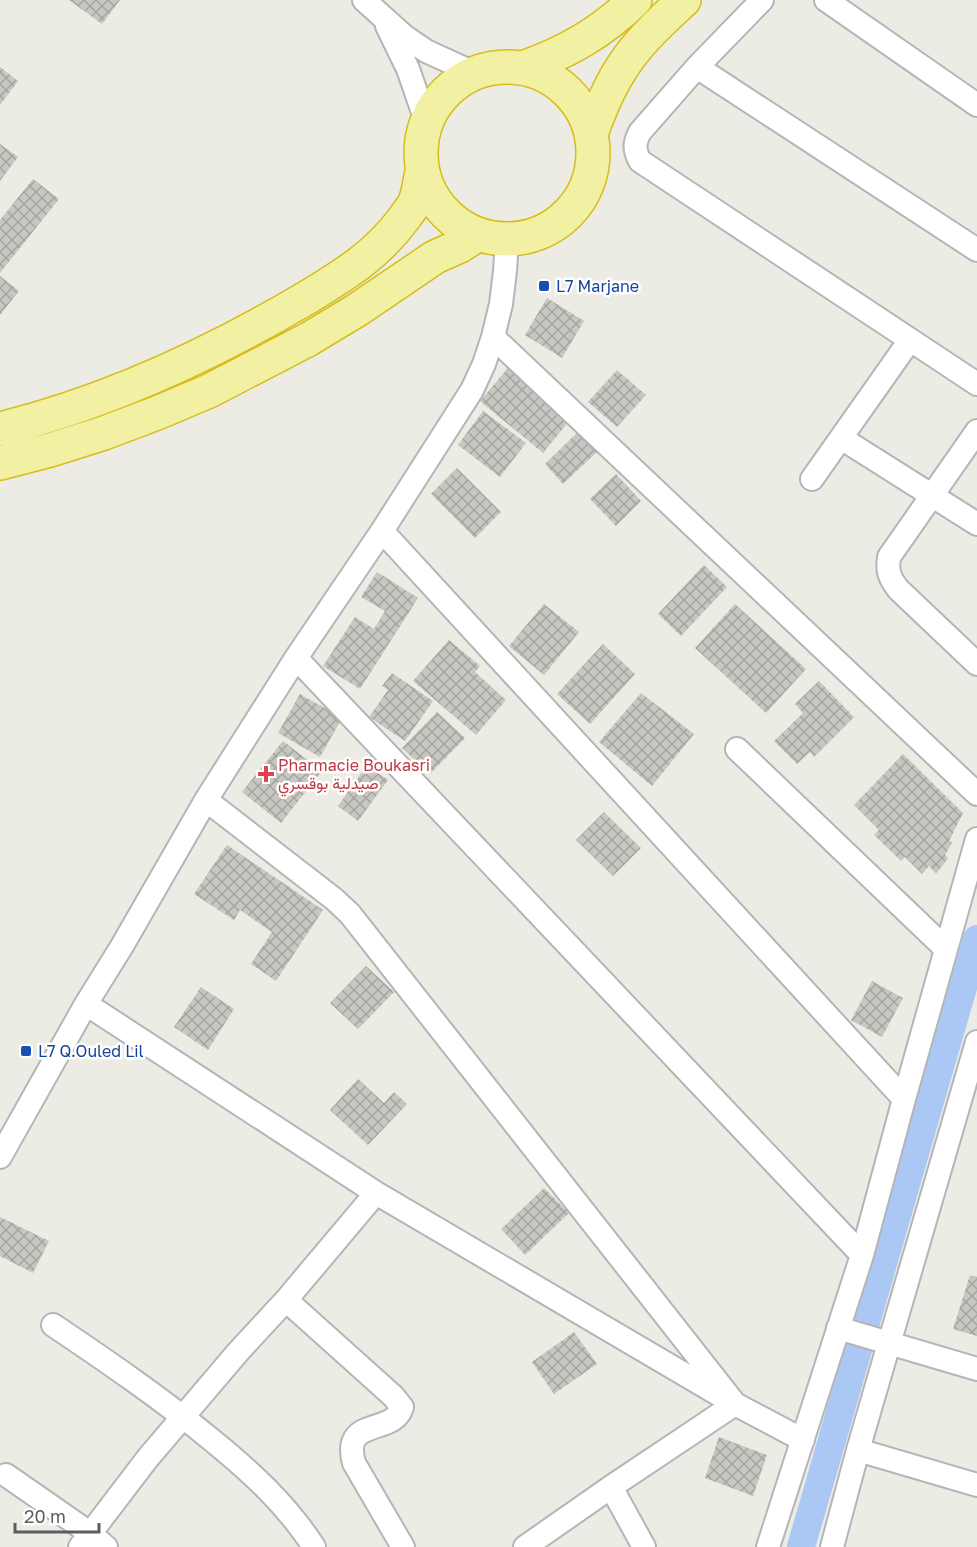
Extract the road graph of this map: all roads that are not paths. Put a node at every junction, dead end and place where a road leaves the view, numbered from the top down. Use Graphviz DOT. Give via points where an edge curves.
graph roads {
  1 [pos="364,0"];
  2 [pos="635,0"];
  3 [pos="684,0"];
  4 [pos="762,0"];
  5 [pos="826,0"];
  6 [pos="384,19"];
  7 [pos="697,67"];
  8 [pos="523,68"];
  9 [pos="474,73"];
  10 [pos="977,105"];
  11 [pos="426,121"];
  12 [pos="591,134"];
  13 [pos="422,171"];
  14 [pos="492,237"];
  15 [pos="977,250"];
  16 [pos="493,337"];
  17 [pos="910,340"];
  18 [pos="977,384"];
  19 [pos="0,429"];
  20 [pos="977,431"];
  21 [pos="841,438"];
  22 [pos="0,463"];
  23 [pos="812,479"];
  24 [pos="931,496"];
  25 [pos="977,524"];
  26 [pos="382,531"];
  27 [pos="296,658"];
  28 [pos="977,664"];
  29 [pos="737,749"];
  30 [pos="977,794"];
  31 [pos="206,800"];
  32 [pos="977,839"];
  33 [pos="946,949"];
  34 [pos="86,1004"];
  35 [pos="977,1042"];
  36 [pos="904,1099"];
  37 [pos="0,1157"];
  38 [pos="376,1193"];
  39 [pos="862,1255"];
  40 [pos="286,1300"];
  41 [pos="53,1326"];
  42 [pos="839,1329"];
  43 [pos="888,1344"];
  44 [pos="977,1369"];
  45 [pos="735,1404"];
  46 [pos="184,1416"];
  47 [pos="803,1440"];
  48 [pos="858,1450"];
  49 [pos="6,1475"];
  50 [pos="977,1485"];
  51 [pos="611,1487"];
  52 [pos="93,1543"];
  53 [pos="397,1544"];
  54 [pos="314,1547"];
  55 [pos="525,1547"];
  56 [pos="644,1547"];
  57 [pos="768,1547"];
  58 [pos="833,1547"];
  1 -- 6 [label="street"];
  2 -- 8 [label="highway" via="575,46"];
  3 -- 12 [label="highway" via="622,66"];
  4 -- 7 [label="street"];
  5 -- 10 [label="street"];
  6 -- 9 [label="street" via="426,51"];
  6 -- 11 [label="street" via="408,69"];
  7 -- 15 [label="street"];
  7 -- 17 [label="street" via="640,132 635,147 640,161"];
  8 -- 9 [label="highway" via="498,67"];
  8 -- 12 [label="highway" via="547,77 567,91 582,111"];
  9 -- 11 [label="highway" via="445,92"];
  11 -- 13 [label="highway" via="420,146"];
  12 -- 14 [label="highway" via="590,178 581,199 567,216 550,229 529,237"];
  13 -- 14 [label="highway" via="441,210 458,225"];
  13 -- 19 [label="highway" via="415,203 396,230 347,273 258,326 166,372 70,409"];
  14 -- 16 [label="street" via="505,271"];
  14 -- 22 [label="highway" via="435,257 309,339 209,391 104,433"];
  16 -- 26 [label="street" via="472,390"];
  16 -- 30 [label="street"];
  17 -- 18 [label="street"];
  17 -- 21 [label="street"];
  20 -- 24 [label="street"];
  21 -- 23 [label="street"];
  21 -- 24 [label="street"];
  24 -- 25 [label="street"];
  24 -- 28 [label="street" via="890,556 887,568 898,589"];
  26 -- 27 [label="street"];
  26 -- 36 [label="street"];
  27 -- 31 [label="street"];
  27 -- 39 [label="street"];
  29 -- 33 [label="street"];
  31 -- 34 [label="street"];
  31 -- 45 [label="street" via="350,914"];
  32 -- 33 [label="street"];
  33 -- 36 [label="street"];
  34 -- 37 [label="street"];
  34 -- 38 [label="street"];
  35 -- 43 [label="street"];
  36 -- 39 [label="street"];
  38 -- 40 [label="street"];
  38 -- 45 [label="street"];
  39 -- 42 [label="street"];
  40 -- 46 [label="street"];
  40 -- 53 [label="street" via="400,1402 402,1407 397,1416 356,1436 350,1451"];
  41 -- 46 [label="street"];
  42 -- 43 [label="street"];
  42 -- 47 [label="street"];
  43 -- 44 [label="street"];
  43 -- 48 [label="street"];
  45 -- 47 [label="street"];
  45 -- 51 [label="street"];
  46 -- 52 [label="street" via="147,1459"];
  46 -- 54 [label="street" via="274,1495"];
  47 -- 57 [label="street"];
  48 -- 50 [label="street"];
  48 -- 58 [label="street"];
  49 -- 52 [label="street"];
  51 -- 55 [label="street"];
  51 -- 56 [label="street"];
}
